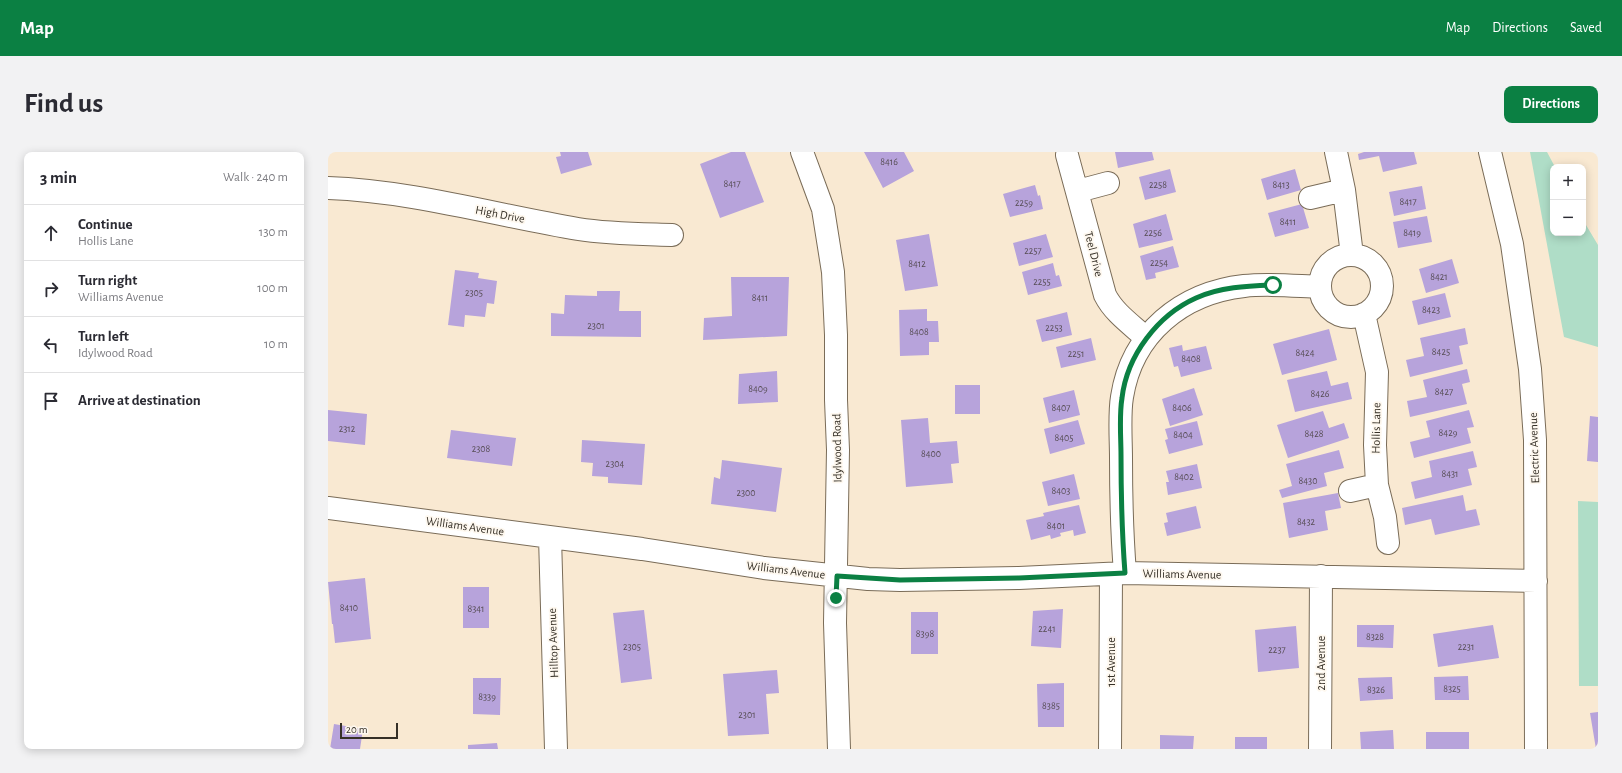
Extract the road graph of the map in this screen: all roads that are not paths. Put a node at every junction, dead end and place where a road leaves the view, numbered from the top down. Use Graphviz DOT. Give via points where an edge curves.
graph roads {
  1 [pos="802,152"];
  2 [pos="1336,152"];
  3 [pos="1490,152"];
  4 [pos="1067,155"];
  5 [pos="1108,183"];
  6 [pos="328,188"];
  7 [pos="1344,190"];
  8 [pos="1078,191"];
  9 [pos="1310,198"];
  10 [pos="672,235"];
  11 [pos="1352,255"];
  12 [pos="1320,287"];
  13 [pos="1364,314"];
  14 [pos="1146,338"];
  15 [pos="1377,485"];
  16 [pos="1350,491"];
  17 [pos="328,508"];
  18 [pos="550,537"];
  19 [pos="1388,543"];
  20 [pos="1118,574"];
  21 [pos="837,576"];
  22 [pos="1321,576"];
  23 [pos="1536,581"];
  24 [pos="556,749"];
  25 [pos="839,749"];
  26 [pos="1110,749"];
  27 [pos="1320,749"];
  28 [pos="1536,749"];
  1 -- 21 [label="street, Idylwood Road" via="823,209 833,272 838,450"];
  2 -- 7 [label="street"];
  3 -- 23 [label="street, Electric Avenue" via="1512,244 1530,369 1535,440"];
  4 -- 8 [label="street, Teel Drive"];
  5 -- 8 [label="street"];
  6 -- 10 [label="street, High Drive" via="390,194 579,229"];
  7 -- 9 [label="street"];
  7 -- 11 [label="street"];
  8 -- 14 [label="street, Teel Drive" via="1105,296 1109,304"];
  11 -- 12 [label="street" via="1333,260 1326,267"];
  11 -- 13 [label="street" via="1369,260 1376,267 1382,284 1378,302"];
  12 -- 13 [label="street" via="1327,305 1335,312 1350,316"];
  12 -- 14 [label="street" via="1245,286 1218,290 1185,303 1163,320"];
  13 -- 15 [label="street, Hollis Lane" via="1377,372"];
  14 -- 20 [label="street" via="1129,370 1122,398"];
  15 -- 16 [label="street"];
  15 -- 19 [label="street, Hollis Lane" via="1385,516"];
  17 -- 18 [label="street, Williams Avenue"];
  18 -- 21 [label="street, Williams Avenue"];
  18 -- 24 [label="street, Hilltop Avenue"];
  20 -- 21 [label="street, Williams Avenue" via="900,580"];
  20 -- 22 [label="street, Williams Avenue"];
  20 -- 26 [label="street, 1st Avenue"];
  21 -- 25 [label="street, Idylwood Road" via="835,623"];
  22 -- 23 [label="street, Williams Avenue"];
  22 -- 27 [label="street, 2nd Avenue"];
  23 -- 28 [label="street, Electric Avenue"];
}
